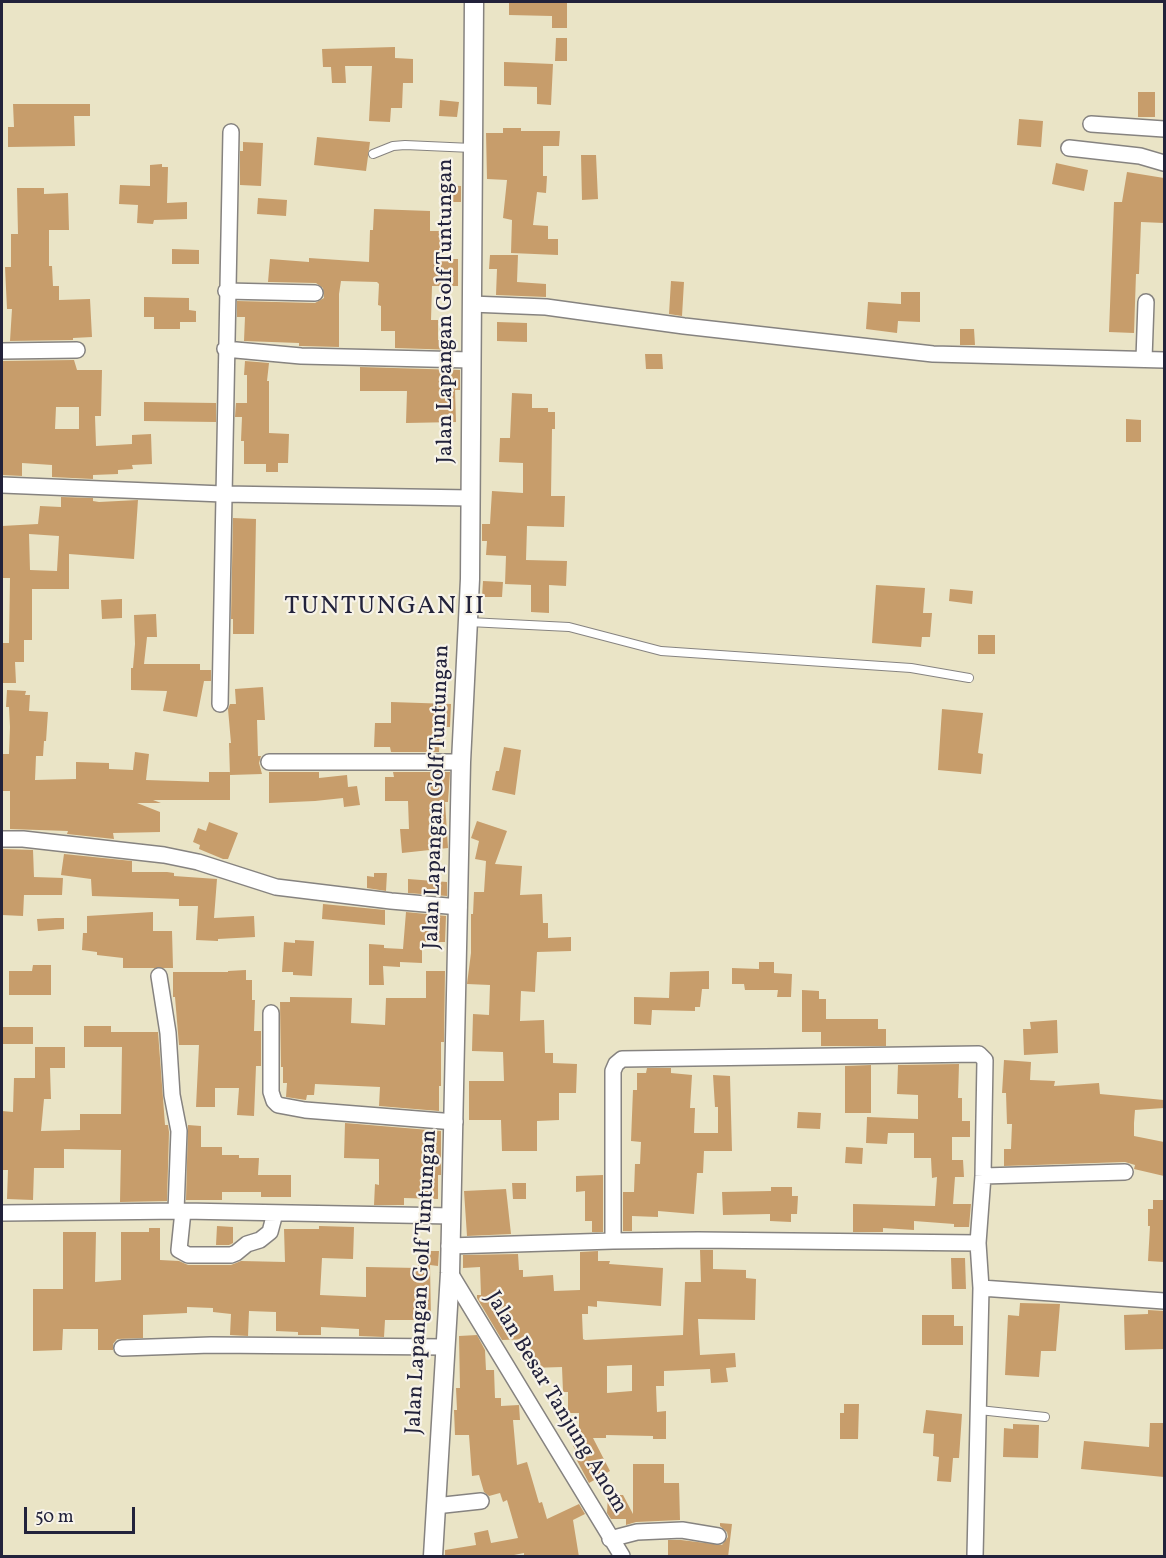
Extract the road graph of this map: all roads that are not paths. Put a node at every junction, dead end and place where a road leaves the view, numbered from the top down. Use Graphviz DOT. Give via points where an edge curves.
graph roads {
  1 [pos="474,2"];
  2 [pos="1091,124"];
  3 [pos="1164,129"];
  4 [pos="231,132"];
  5 [pos="472,148"];
  6 [pos="1069,148"];
  7 [pos="373,153"];
  8 [pos="1164,164"];
  9 [pos="226,291"];
  10 [pos="315,293"];
  11 [pos="1146,302"];
  12 [pos="471,304"];
  13 [pos="225,349"];
  14 [pos="77,350"];
  15 [pos="2,351"];
  16 [pos="1144,359"];
  17 [pos="471,360"];
  18 [pos="1164,360"];
  19 [pos="2,485"];
  20 [pos="223,494"];
  21 [pos="471,498"];
  22 [pos="468,622"];
  23 [pos="969,678"];
  24 [pos="220,704"];
  25 [pos="269,762"];
  26 [pos="461,762"];
  27 [pos="2,839"];
  28 [pos="459,906"];
  29 [pos="159,976"];
  30 [pos="271,1013"];
  31 [pos="454,1122"];
  32 [pos="1125,1172"];
  33 [pos="983,1176"];
  34 [pos="179,1211"];
  35 [pos="2,1213"];
  36 [pos="275,1213"];
  37 [pos="452,1216"];
  38 [pos="613,1240"];
  39 [pos="978,1243"];
  40 [pos="449,1246"];
  41 [pos="450,1273"];
  42 [pos="981,1288"];
  43 [pos="1164,1301"];
  44 [pos="446,1347"];
  45 [pos="122,1348"];
  46 [pos="979,1410"];
  47 [pos="1045,1417"];
  48 [pos="481,1501"];
  49 [pos="435,1506"];
  50 [pos="718,1536"];
  51 [pos="610,1539"];
  52 [pos="433,1557"];
  53 [pos="622,1557"];
  54 [pos="975,1557"];
  1 -- 5 [label="street, Jalan Lapangan Golf Tuntungan"];
  2 -- 3 [label="street"];
  4 -- 9 [label="street"];
  5 -- 7 [label="lane" via="405,145"];
  5 -- 12 [label="street, Jalan Lapangan Golf Tuntungan"];
  6 -- 8 [label="street" via="1140,156"];
  9 -- 10 [label="street"];
  9 -- 13 [label="street"];
  11 -- 16 [label="street"];
  12 -- 16 [label="street" via="546,308 933,354"];
  12 -- 17 [label="street, Jalan Lapangan Golf Tuntungan"];
  13 -- 17 [label="street" via="301,356"];
  13 -- 20 [label="street"];
  14 -- 15 [label="street"];
  16 -- 18 [label="street"];
  17 -- 21 [label="street, Jalan Lapangan Golf Tuntungan"];
  19 -- 20 [label="street"];
  20 -- 21 [label="street"];
  20 -- 24 [label="street"];
  21 -- 22 [label="street, Jalan Lapangan Golf Tuntungan"];
  22 -- 23 [label="lane" via="569,627 661,651 911,668"];
  22 -- 26 [label="street, Jalan Lapangan Golf Tuntungan"];
  25 -- 26 [label="street"];
  26 -- 28 [label="street, Jalan Lapangan Golf Tuntungan"];
  27 -- 28 [label="street" via="164,855 276,887"];
  28 -- 31 [label="street, Jalan Lapangan Golf Tuntungan"];
  29 -- 34 [label="street" via="179,1131"];
  30 -- 31 [label="street" via="272,1092 278,1105"];
  31 -- 37 [label="street, Jalan Lapangan Golf Tuntungan"];
  32 -- 33 [label="street"];
  33 -- 38 [label="street" via="985,1060 979,1054 622,1059 613,1071"];
  33 -- 39 [label="street"];
  34 -- 35 [label="street"];
  34 -- 36 [label="street"];
  34 -- 36 [label="street" via="179,1250 188,1255 236,1253 270,1232"];
  36 -- 37 [label="street"];
  37 -- 40 [label="street, Jalan Lapangan Golf Tuntungan"];
  38 -- 39 [label="street"];
  38 -- 40 [label="street"];
  39 -- 42 [label="street"];
  40 -- 41 [label="street, Jalan Lapangan Golf Tuntungan"];
  41 -- 44 [label="street, Jalan Lapangan Golf Tuntungan"];
  41 -- 51 [label="street, Jalan Besar Tanjung Anom"];
  42 -- 43 [label="street"];
  42 -- 46 [label="street"];
  44 -- 45 [label="street"];
  44 -- 49 [label="street, Jalan Lapangan Golf Tuntungan"];
  46 -- 47 [label="lane"];
  46 -- 54 [label="street"];
  48 -- 49 [label="street"];
  49 -- 52 [label="street, Jalan Lapangan Golf Tuntungan"];
  50 -- 51 [label="street" via="682,1530 637,1532"];
  51 -- 53 [label="street, Jalan Besar Tanjung Anom"];
}
